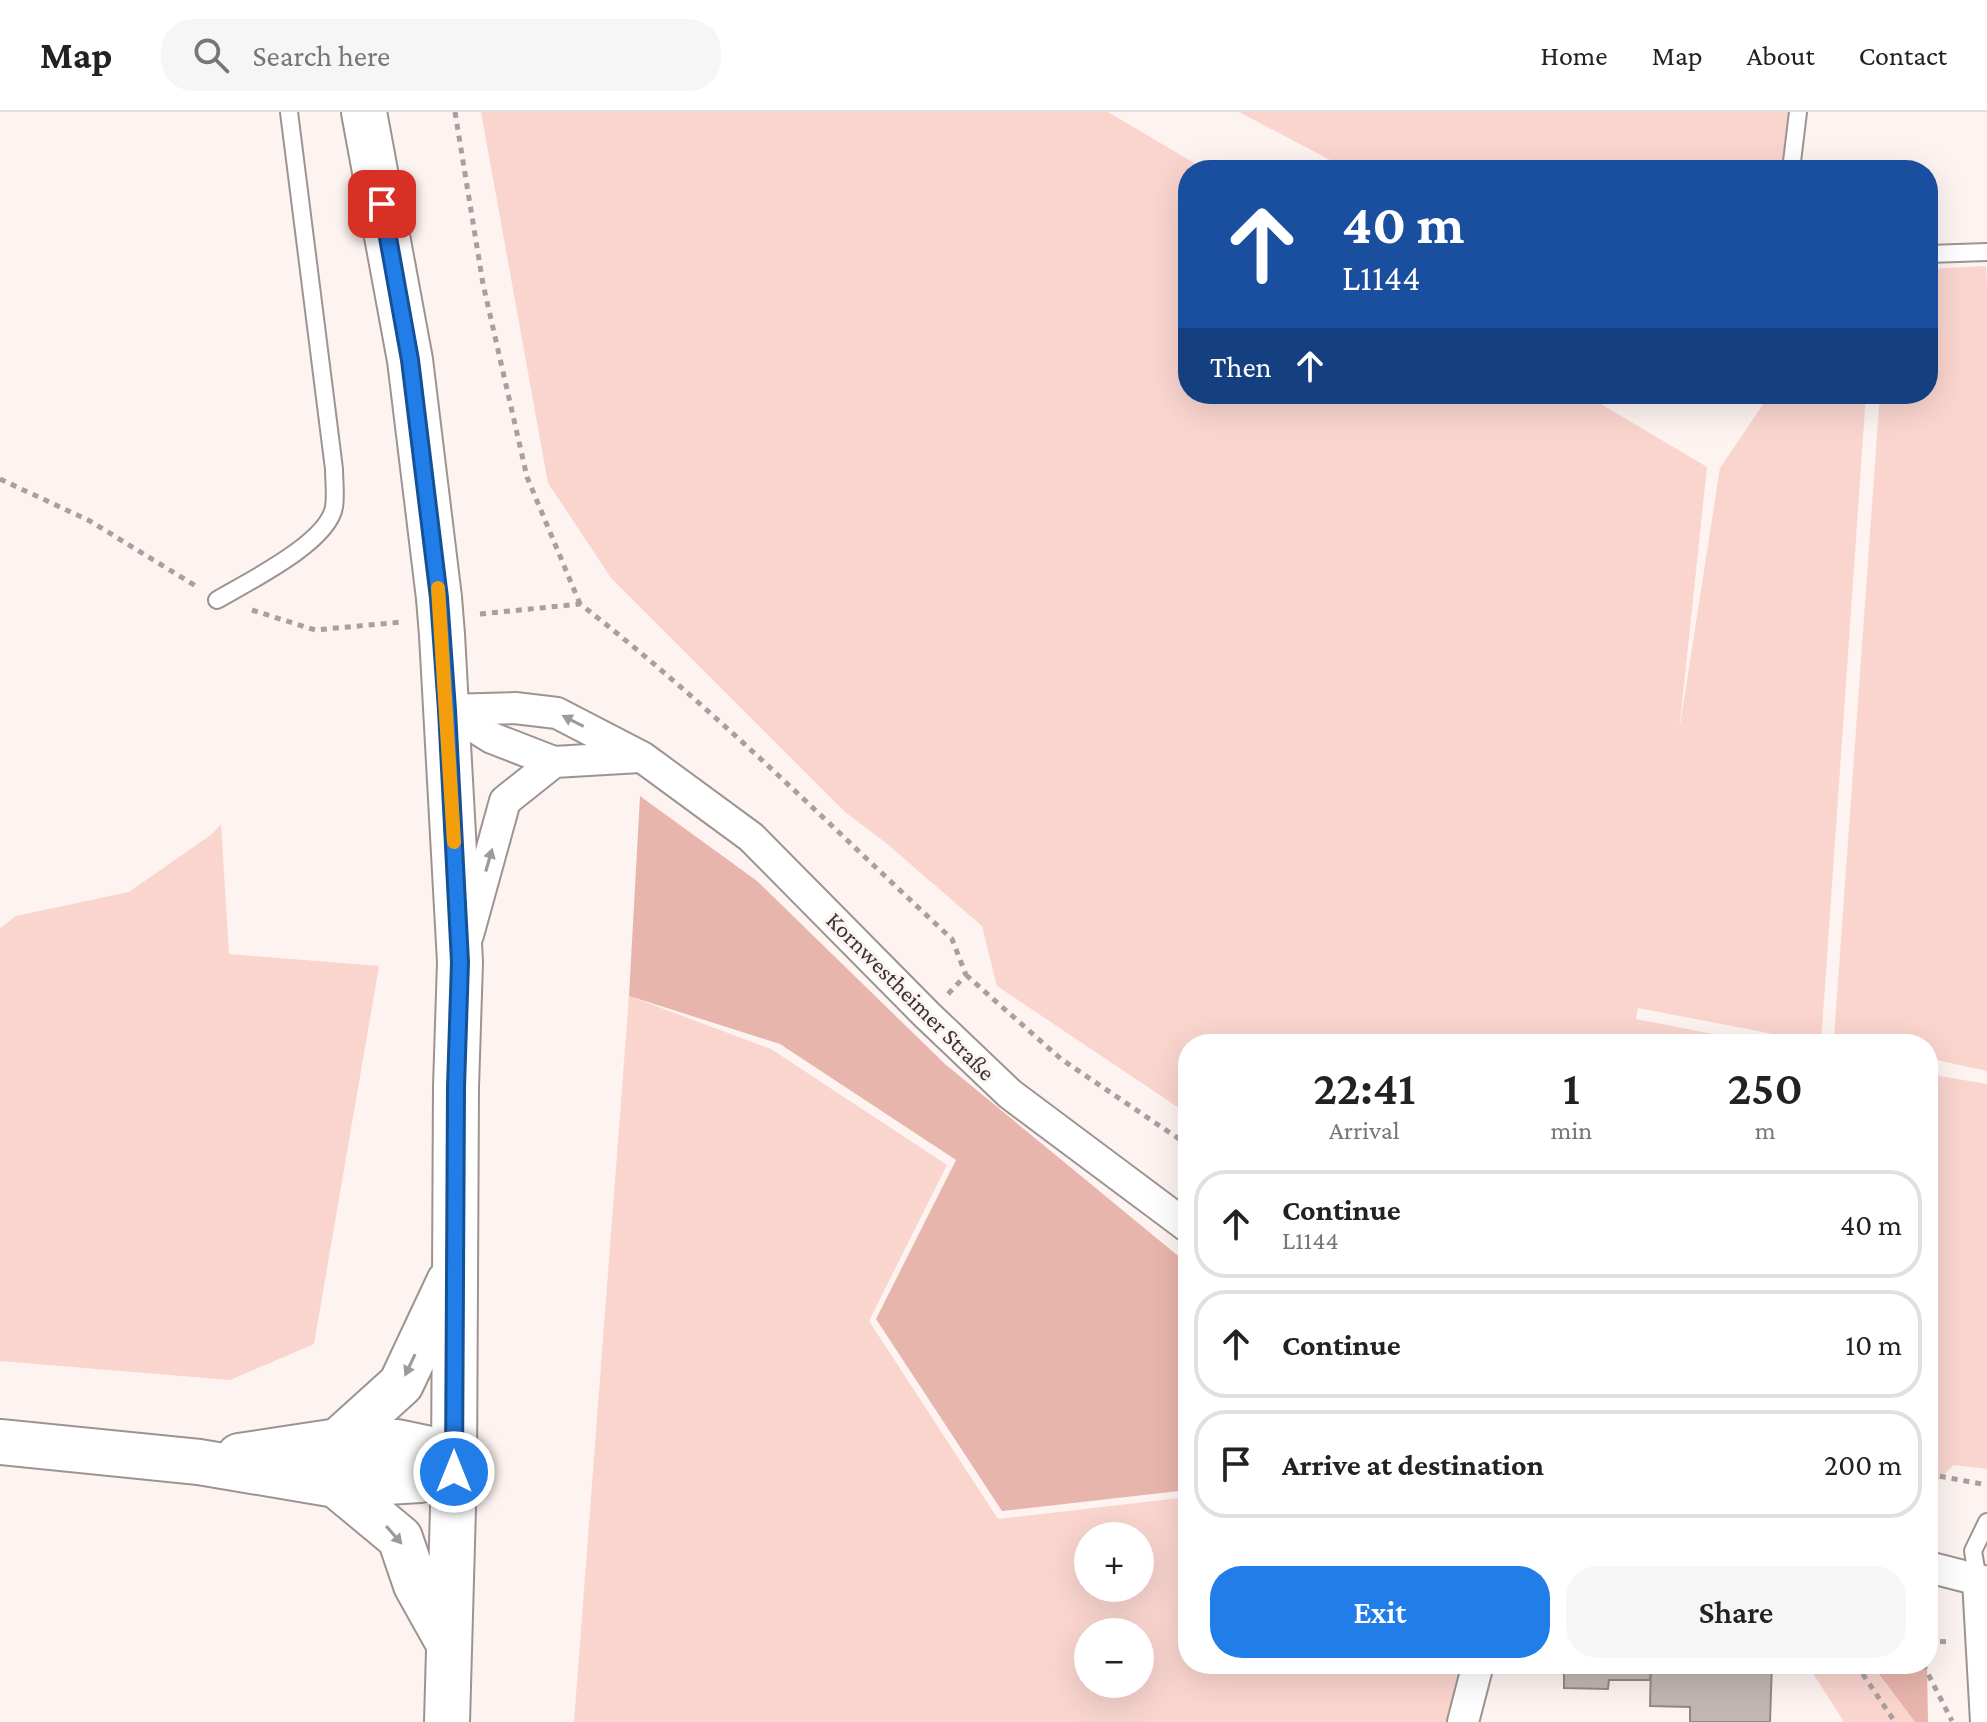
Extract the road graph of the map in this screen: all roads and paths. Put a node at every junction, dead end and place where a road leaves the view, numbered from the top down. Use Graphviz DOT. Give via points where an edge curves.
graph roads {
  1 [pos="289,112"];
  2 [pos="364,112"];
  3 [pos="455,112"];
  4 [pos="1798,112"];
  5 [pos="1792,160"];
  6 [pos="1987,252"];
  7 [pos="1938,254"];
  8 [pos="217,600"];
  9 [pos="580,604"];
  10 [pos="447,710"];
  11 [pos="642,757"];
  12 [pos="554,762"];
  13 [pos="460,962"];
  14 [pos="966,975"];
  15 [pos="1178,1138"];
  16 [pos="1178,1220"];
  17 [pos="455,1269"];
  18 [pos="338,1441"];
  19 [pos="0,1442"];
  20 [pos="199,1462"];
  21 [pos="454,1463"];
  22 [pos="1938,1476"];
  23 [pos="336,1485"];
  24 [pos="1987,1485"];
  25 [pos="1987,1522"];
  26 [pos="1938,1570"];
  27 [pos="1982,1581"];
  28 [pos="449,1644"];
  29 [pos="1475,1674"];
  30 [pos="1863,1674"];
  31 [pos="1928,1674"];
  32 [pos="447,1722"];
  33 [pos="1463,1722"];
  34 [pos="1895,1722"];
  35 [pos="1953,1722"];
  36 [pos="1986,1722"];
  1 -- 8 [label="lane" via="332,454 334,508 313,538"];
  2 -- 10 [label="main road" via="410,360"];
  3 -- 9 [label="path" via="483,284 527,477"];
  4 -- 5 [label="lane"];
  6 -- 7 [label="lane"];
  11 -- 10 [label="street, Kornwestheimer Straße, one-way" via="557,713"];
  10 -- 12 [label="street" via="492,738"];
  10 -- 13 [label="main road"];
  11 -- 12 [label="street"];
  11 -- 16 [label="street, Kornwestheimer Straße" via="751,837 1010,1094"];
  13 -- 12 [label="street, one-way" via="505,801"];
  13 -- 17 [label="main road"];
  14 -- 15 [label="path" via="1061,1059"];
  17 -- 18 [label="main road, one-way" via="401,1384"];
  17 -- 21 [label="main road"];
  18 -- 20 [label="main road"];
  18 -- 21 [label="main road" via="397,1442"];
  19 -- 20 [label="main road"];
  20 -- 23 [label="main road"];
  21 -- 23 [label="main road" via="420,1480"];
  21 -- 28 [label="main road"];
  22 -- 24 [label="path"];
  23 -- 28 [label="main road, one-way" via="400,1538 416,1585"];
  25 -- 27 [label="lane" via="1973,1551"];
  26 -- 27 [label="street"];
  27 -- 36 [label="street"];
  28 -- 32 [label="main road"];
  29 -- 33 [label="street"];
  30 -- 34 [label="path"];
  31 -- 35 [label="path"];
}
